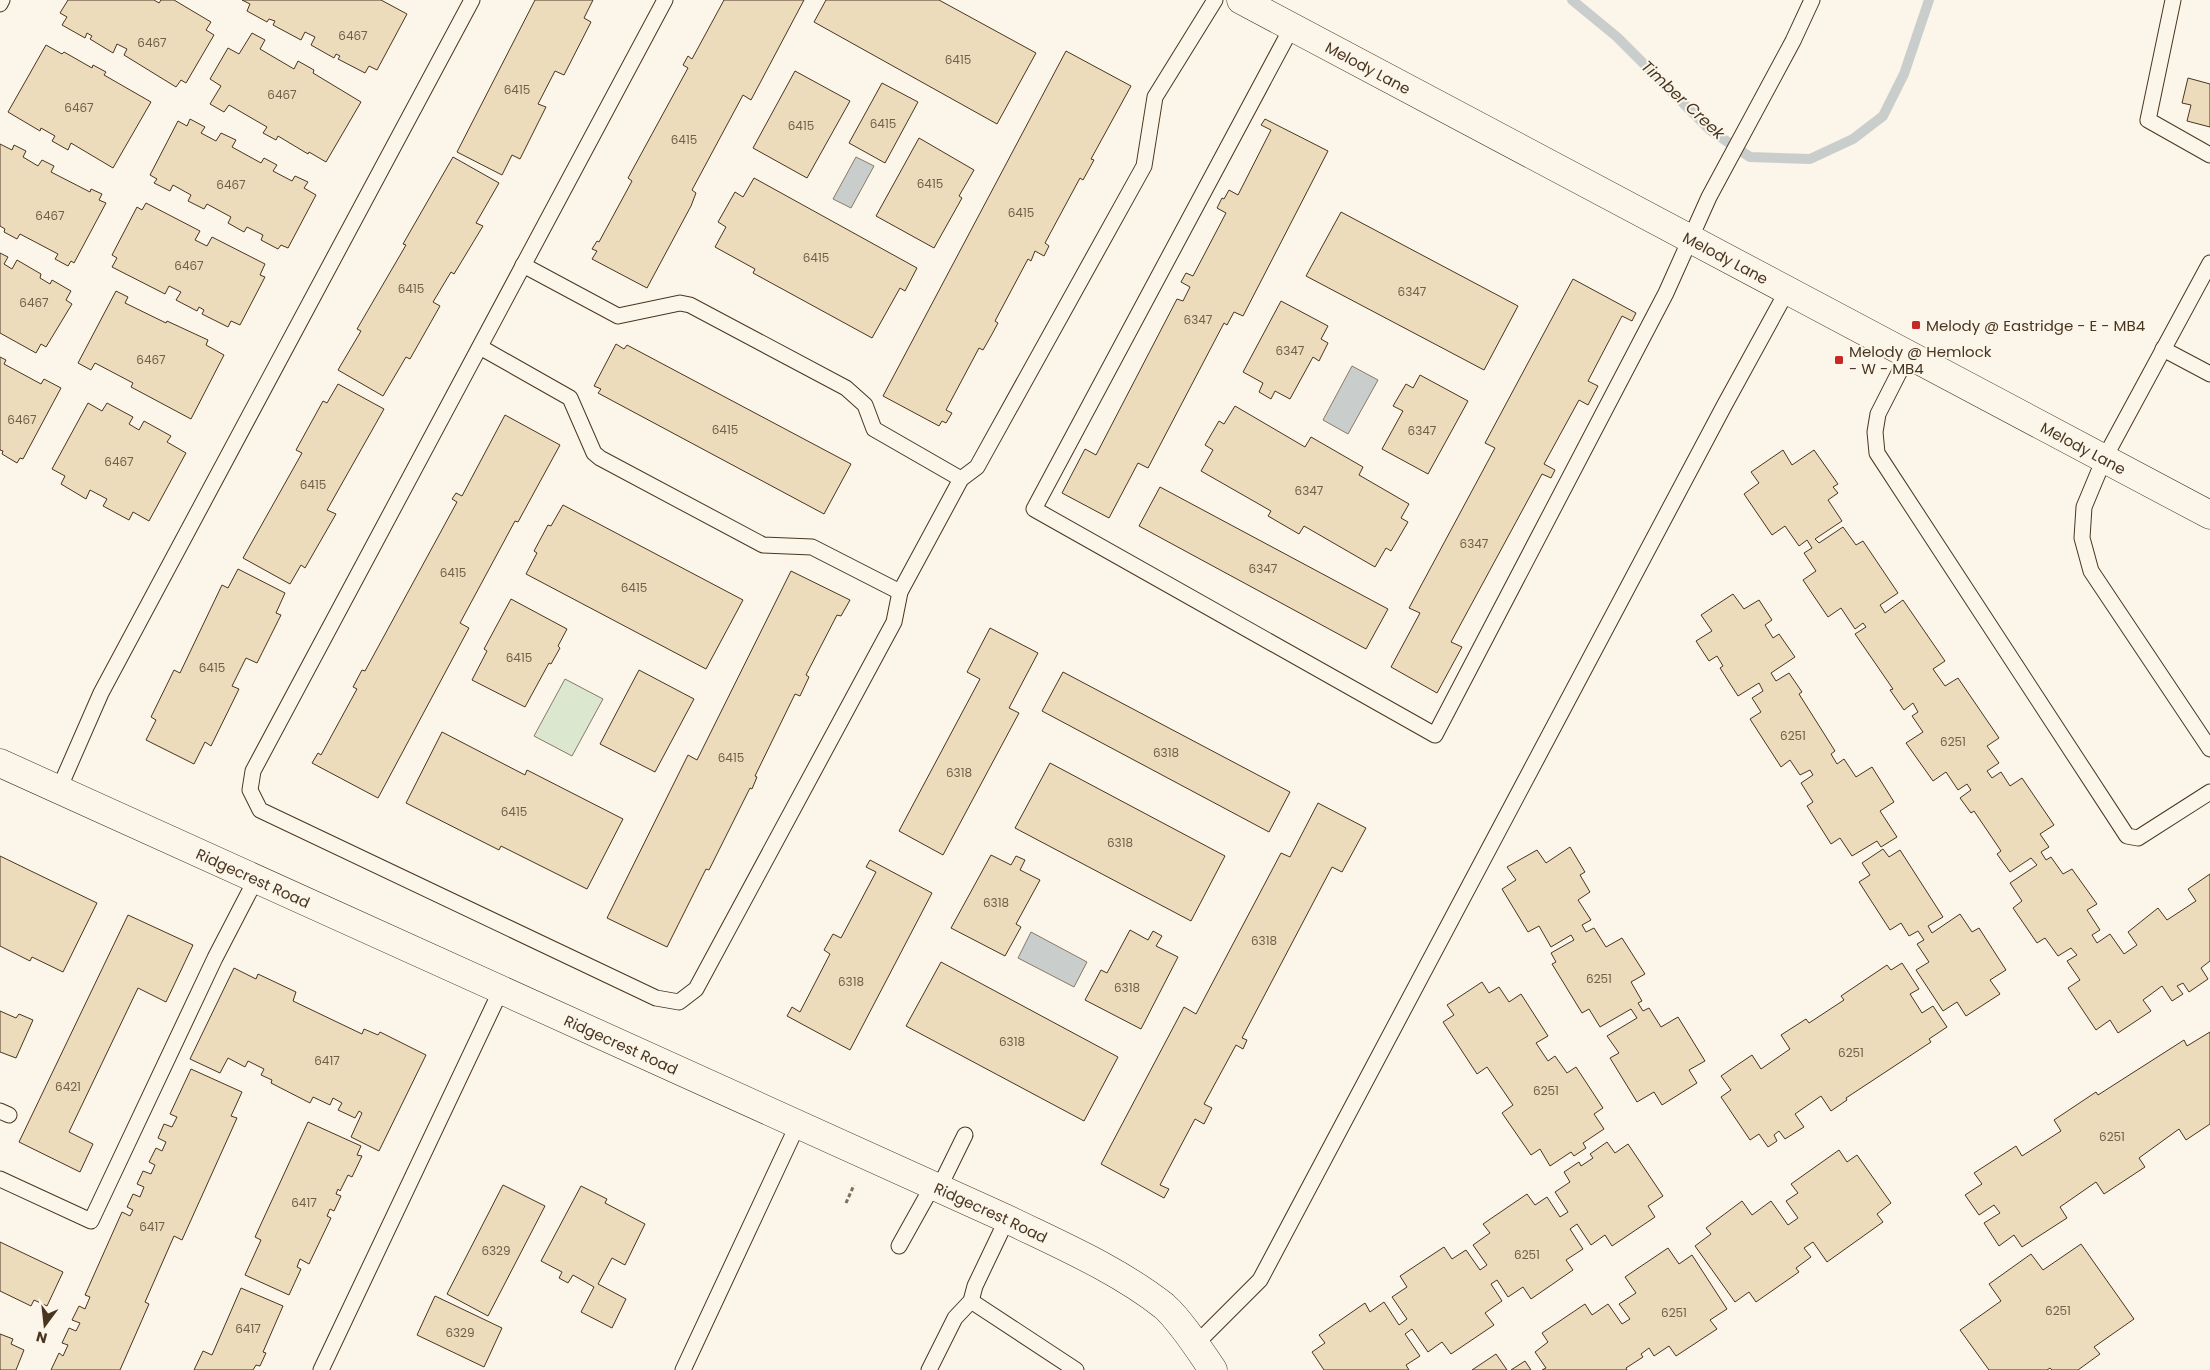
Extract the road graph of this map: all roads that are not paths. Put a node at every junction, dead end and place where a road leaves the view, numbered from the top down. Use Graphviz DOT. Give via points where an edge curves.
graph roads {
  1 [pos="2,0"];
  2 [pos="472,0"];
  3 [pos="666,0"];
  4 [pos="1216,0"];
  5 [pos="1241,0"];
  6 [pos="1812,0"];
  7 [pos="2173,0"];
  8 [pos="0,4"];
  9 [pos="1292,28"];
  10 [pos="2210,155"];
  11 [pos="1690,239"];
  12 [pos="2210,263"];
  13 [pos="523,265"];
  14 [pos="1787,291"];
  15 [pos="480,347"];
  16 [pos="2163,349"];
  17 [pos="1908,355"];
  18 [pos="2210,374"];
  19 [pos="2104,459"];
  20 [pos="961,479"];
  21 [pos="2210,515"];
  22 [pos="900,592"];
  23 [pos="2210,749"];
  24 [pos="0,763"];
  25 [pos="58,789"];
  26 [pos="2210,792"];
  27 [pos="256,879"];
  28 [pos="501,990"];
  29 [pos="798,1124"];
  30 [pos="965,1135"];
  31 [pos="0,1179"];
  32 [pos="936,1186"];
  33 [pos="1007,1219"];
  34 [pos="899,1246"];
  35 [pos="971,1301"];
  36 [pos="1196,1344"];
  37 [pos="320,1370"];
  38 [pos="683,1370"];
  39 [pos="928,1370"];
  40 [pos="1076,1370"];
  41 [pos="1213,1370"];
  1 -- 8 [label="lane"];
  2 -- 25 [label="lane" via="101,693"];
  3 -- 13 [label="lane"];
  4 -- 20 [label="lane" via="1155,97 1144,166 977,467"];
  5 -- 9 [label="street, Melody Lane"];
  6 -- 11 [label="lane"];
  7 -- 10 [label="lane" via="2148,120"];
  9 -- 11 [label="street, Melody Lane"];
  9 -- 11 [label="lane" via="1034,509 1434,735 1666,293"];
  11 -- 14 [label="street, Melody Lane"];
  12 -- 16 [label="lane"];
  13 -- 15 [label="lane"];
  13 -- 20 [label="lane" via="618,316 680,303 690,305 846,388 865,405 874,429"];
  14 -- 17 [label="street, Melody Lane"];
  14 -- 36 [label="lane" via="1260,1280"];
  15 -- 22 [label="lane" via="570,398 594,453 600,458 764,545 812,547"];
  15 -- 22 [label="lane" via="252,771 250,790 260,810 656,998 679,1002 696,989 725,937 894,622"];
  16 -- 18 [label="lane"];
  16 -- 19 [label="lane"];
  17 -- 19 [label="street, Melody Lane"];
  17 -- 26 [label="lane" via="1878,414 1875,432 1877,453 2127,836 2138,838"];
  19 -- 21 [label="street, Melody Lane"];
  19 -- 23 [label="lane" via="2084,507 2082,538 2091,571"];
  20 -- 22 [label="lane"];
  24 -- 25 [label="street, Ridgecrest Road"];
  25 -- 27 [label="street, Ridgecrest Road"];
  27 -- 28 [label="street, Ridgecrest Road"];
  27 -- 31 [label="lane" via="215,958 91,1221"];
  28 -- 29 [label="street, Ridgecrest Road"];
  28 -- 37 [label="lane"];
  29 -- 32 [label="street, Ridgecrest Road"];
  29 -- 38 [label="lane"];
  30 -- 32 [label="lane"];
  32 -- 33 [label="street, Ridgecrest Road"];
  32 -- 34 [label="lane"];
  33 -- 35 [label="lane"];
  33 -- 36 [label="street, Ridgecrest Road" via="1112,1272 1140,1290 1165,1307"];
  35 -- 39 [label="lane" via="955,1318"];
  35 -- 40 [label="lane"];
  36 -- 41 [label="street, Ridgecrest Road"];
}
